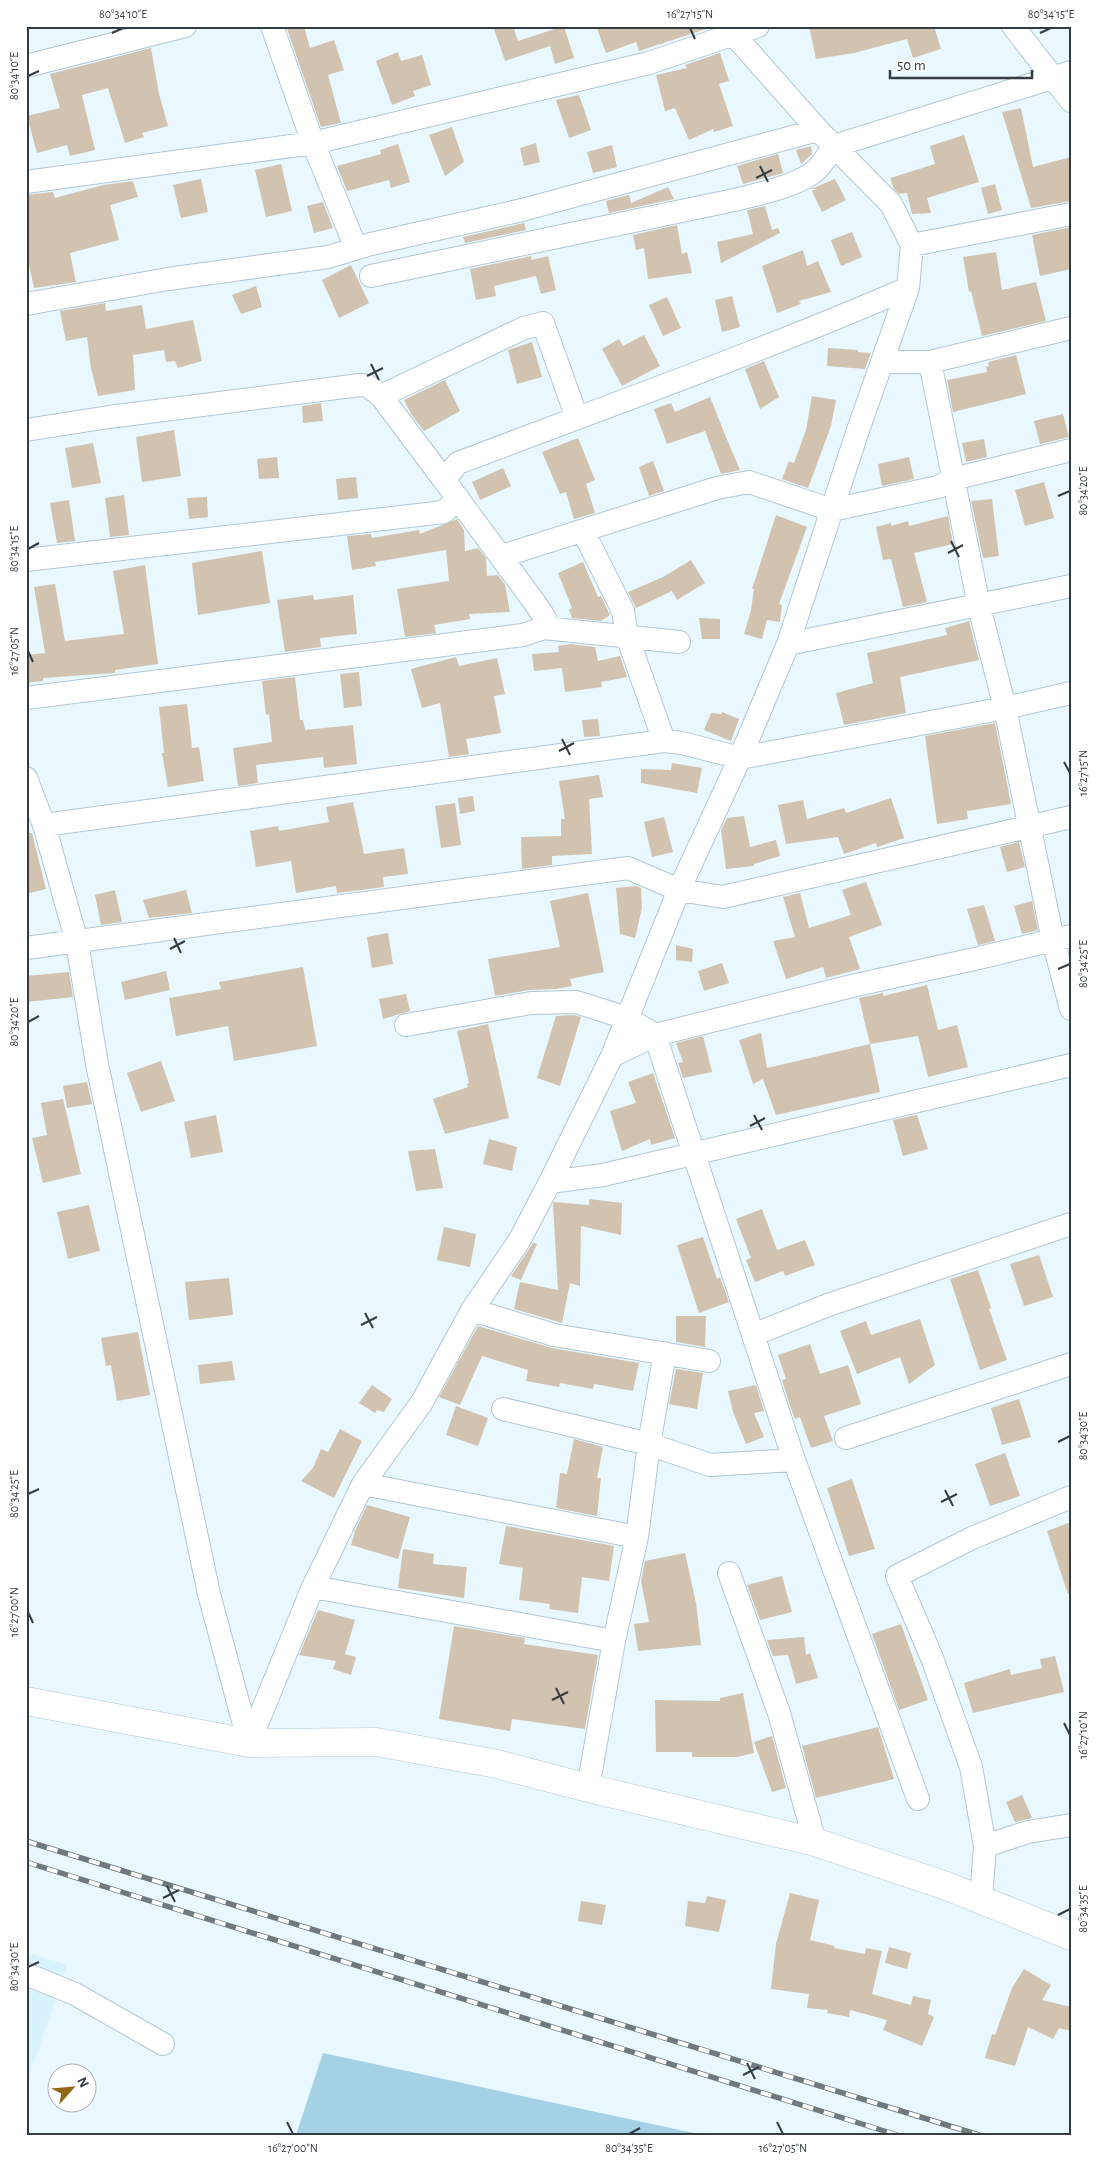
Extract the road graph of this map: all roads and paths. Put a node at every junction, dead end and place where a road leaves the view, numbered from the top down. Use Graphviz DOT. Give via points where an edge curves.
graph roads {
  1 [pos="185,26"];
  2 [pos="272,26"];
  3 [pos="758,26"];
  4 [pos="1013,26"];
  5 [pos="729,31"];
  6 [pos="26,66"];
  7 [pos="1061,74"];
  8 [pos="1071,101"];
  9 [pos="818,130"];
  10 [pos="313,143"];
  11 [pos="834,146"];
  12 [pos="26,182"];
  13 [pos="1071,214"];
  14 [pos="912,246"];
  15 [pos="356,248"];
  16 [pos="371,276"];
  17 [pos="908,288"];
  18 [pos="26,304"];
  19 [pos="1071,328"];
  20 [pos="882,362"];
  21 [pos="930,362"];
  22 [pos="382,396"];
  23 [pos="577,418"];
  24 [pos="26,430"];
  25 [pos="1071,450"];
  26 [pos="953,479"];
  27 [pos="444,480"];
  28 [pos="458,498"];
  29 [pos="832,510"];
  30 [pos="583,531"];
  31 [pos="502,556"];
  32 [pos="26,560"];
  33 [pos="1071,586"];
  34 [pos="978,606"];
  35 [pos="544,628"];
  36 [pos="627,636"];
  37 [pos="679,642"];
  38 [pos="788,644"];
  39 [pos="1071,693"];
  40 [pos="26,698"];
  41 [pos="1005,708"];
  42 [pos="664,741"];
  43 [pos="740,758"];
  44 [pos="26,778"];
  45 [pos="1071,817"];
  46 [pos="44,826"];
  47 [pos="1029,827"];
  48 [pos="679,890"];
  49 [pos="1062,938"];
  50 [pos="77,942"];
  51 [pos="26,948"];
  52 [pos="1071,1009"];
  53 [pos="627,1018"];
  54 [pos="406,1025"];
  55 [pos="655,1035"];
  56 [pos="612,1056"];
  57 [pos="1071,1065"];
  58 [pos="693,1152"];
  59 [pos="550,1182"];
  60 [pos="1071,1224"];
  61 [pos="472,1310"];
  62 [pos="753,1335"];
  63 [pos="665,1353"];
  64 [pos="709,1361"];
  65 [pos="1071,1364"];
  66 [pos="503,1409"];
  67 [pos="846,1438"];
  68 [pos="649,1444"];
  69 [pos="794,1460"];
  70 [pos="363,1484"];
  71 [pos="1071,1497"];
  72 [pos="637,1537"];
  73 [pos="729,1573"];
  74 [pos="314,1587"];
  75 [pos="614,1641"];
  76 [pos="26,1701"];
  77 [pos="249,1743"];
  78 [pos="588,1788"];
  79 [pos="918,1799"];
  80 [pos="1071,1825"];
  81 [pos="815,1842"];
  82 [pos="986,1846"];
  83 [pos="981,1899"];
  84 [pos="1071,1936"];
  85 [pos="26,1974"];
  86 [pos="163,2044"];
  1 -- 6 [label="street"];
  2 -- 10 [label="street"];
  3 -- 5 [label="street"];
  4 -- 7 [label="street"];
  5 -- 9 [label="street"];
  5 -- 10 [label="street" via="648,63"];
  7 -- 8 [label="street"];
  7 -- 11 [label="street"];
  9 -- 11 [label="street"];
  9 -- 15 [label="street" via="522,210"];
  10 -- 12 [label="street"];
  10 -- 15 [label="street"];
  11 -- 14 [label="street" via="891,204"];
  11 -- 16 [label="street" via="816,170 803,179 755,194"];
  13 -- 14 [label="street"];
  14 -- 17 [label="street"];
  15 -- 18 [label="street" via="328,258 168,279"];
  17 -- 20 [label="street"];
  17 -- 23 [label="street" via="754,352"];
  19 -- 21 [label="street"];
  20 -- 21 [label="street"];
  20 -- 29 [label="street"];
  21 -- 26 [label="street"];
  22 -- 23 [label="street" via="524,328 543,324"];
  22 -- 24 [label="street" via="368,386 360,385"];
  22 -- 27 [label="street"];
  23 -- 27 [label="street" via="458,463"];
  25 -- 26 [label="street"];
  26 -- 29 [label="street" via="938,487"];
  26 -- 34 [label="street"];
  27 -- 28 [label="street"];
  28 -- 31 [label="street"];
  28 -- 32 [label="street" via="444,512"];
  29 -- 30 [label="street" via="749,482 717,488"];
  29 -- 38 [label="street"];
  30 -- 31 [label="street"];
  30 -- 36 [label="street" via="623,611"];
  31 -- 35 [label="street" via="545,618"];
  33 -- 34 [label="street"];
  34 -- 38 [label="street"];
  34 -- 41 [label="street"];
  35 -- 36 [label="street"];
  35 -- 40 [label="street" via="523,634"];
  36 -- 37 [label="street"];
  36 -- 42 [label="street"];
  38 -- 43 [label="street"];
  39 -- 41 [label="street"];
  41 -- 43 [label="street"];
  41 -- 47 [label="street"];
  42 -- 43 [label="street"];
  42 -- 46 [label="street"];
  43 -- 48 [label="street"];
  44 -- 46 [label="street"];
  45 -- 47 [label="street"];
  46 -- 50 [label="street"];
  47 -- 48 [label="street" via="724,898"];
  47 -- 49 [label="street"];
  48 -- 50 [label="street" via="628,868"];
  48 -- 53 [label="street"];
  49 -- 52 [label="street"];
  49 -- 55 [label="street"];
  50 -- 51 [label="street"];
  50 -- 77 [label="street" via="97,1064 209,1594"];
  53 -- 54 [label="street" via="576,1002 531,1003"];
  53 -- 55 [label="street"];
  53 -- 56 [label="street"];
  55 -- 56 [label="street"];
  55 -- 58 [label="street"];
  56 -- 59 [label="street"];
  57 -- 58 [label="street"];
  58 -- 59 [label="street" via="603,1174"];
  58 -- 62 [label="street"];
  59 -- 61 [label="street" via="519,1241"];
  60 -- 62 [label="street" via="828,1305"];
  61 -- 63 [label="street" via="554,1335"];
  61 -- 70 [label="street" via="422,1402"];
  62 -- 69 [label="street"];
  63 -- 64 [label="street"];
  63 -- 68 [label="street"];
  65 -- 67 [label="street"];
  66 -- 68 [label="street"];
  68 -- 69 [label="street" via="710,1465"];
  68 -- 72 [label="street"];
  69 -- 79 [label="street"];
  70 -- 72 [label="street"];
  70 -- 74 [label="street"];
  71 -- 82 [label="street" via="972,1538 897,1576 932,1658 971,1767"];
  72 -- 75 [label="street"];
  73 -- 81 [label="street" via="779,1713"];
  74 -- 75 [label="street"];
  74 -- 77 [label="street"];
  75 -- 78 [label="street"];
  76 -- 77 [label="main road"];
  77 -- 78 [label="main road" via="376,1742 497,1764"];
  78 -- 81 [label="main road"];
  80 -- 82 [label="street" via="1028,1832"];
  81 -- 83 [label="main road"];
  82 -- 83 [label="street"];
  83 -- 84 [label="main road"];
  85 -- 86 [label="street" via="75,1994"];
}
